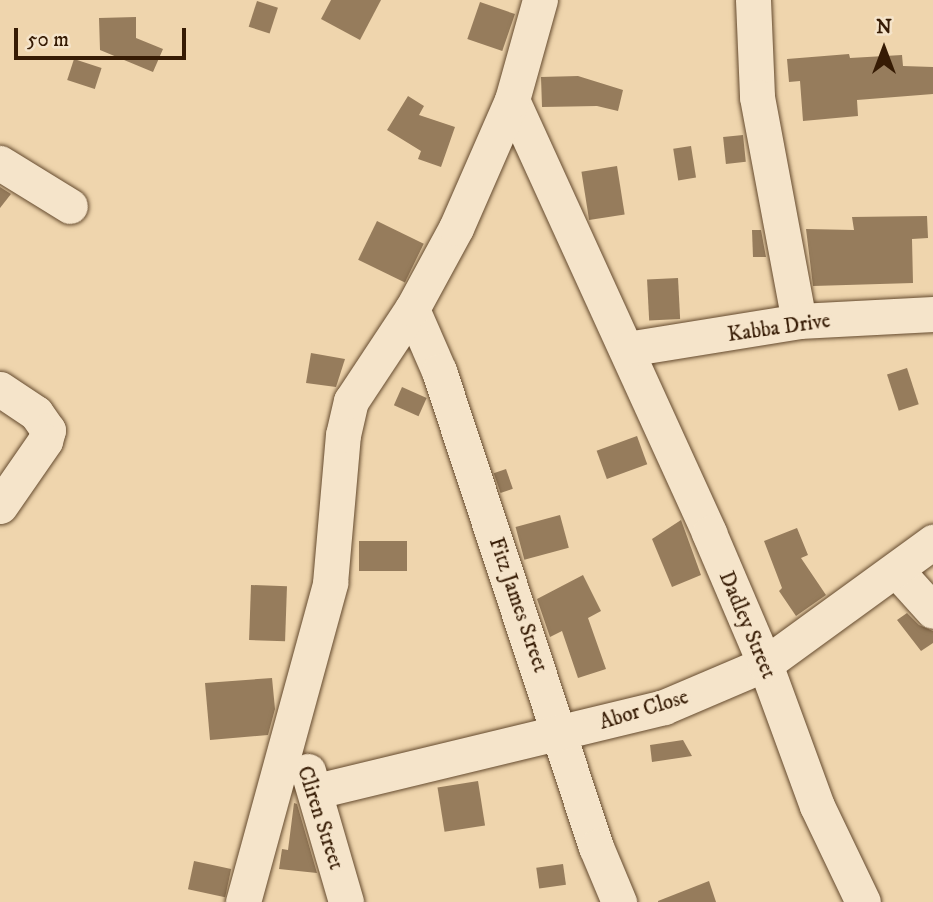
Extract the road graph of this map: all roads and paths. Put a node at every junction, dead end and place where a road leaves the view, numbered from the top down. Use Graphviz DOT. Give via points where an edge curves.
graph roads {
  1 [pos="540,0"];
  2 [pos="753,0"];
  3 [pos="512,100"];
  4 [pos="0,163"];
  5 [pos="70,206"];
  6 [pos="412,309"];
  7 [pos="933,314"];
  8 [pos="799,321"];
  9 [pos="626,349"];
  10 [pos="0,389"];
  11 [pos="0,506"];
  12 [pos="933,542"];
  13 [pos="896,570"];
  14 [pos="933,611"];
  15 [pos="765,664"];
  16 [pos="562,733"];
  17 [pos="290,736"];
  18 [pos="317,791"];
  19 [pos="243,902"];
  20 [pos="346,902"];
  21 [pos="619,902"];
  22 [pos="863,902"];
  1 -- 3 [label="street"];
  2 -- 8 [label="street" via="757,97"];
  3 -- 6 [label="street" via="456,228"];
  3 -- 9 [label="street, Dadley Street"];
  4 -- 5 [label="street"];
  6 -- 16 [label="street, Fitz James Street" via="439,371"];
  6 -- 17 [label="street" via="351,401 343,435 330,583"];
  7 -- 8 [label="street, Kabba Drive"];
  8 -- 9 [label="street, Kabba Drive"];
  9 -- 15 [label="street, Dadley Street"];
  10 -- 11 [label="street" via="36,413 48,430"];
  12 -- 13 [label="street, Abor Close"];
  13 -- 14 [label="street"];
  13 -- 15 [label="street, Abor Close"];
  15 -- 16 [label="street, Abor Close" via="664,707"];
  15 -- 22 [label="street, Dadley Street" via="817,806"];
  16 -- 18 [label="street, Abor Close"];
  16 -- 21 [label="street, Fitz James Street" via="596,847"];
  17 -- 18 [label="street, Cliren Street"];
  17 -- 19 [label="street"];
  18 -- 20 [label="street, Cliren Street"];
}
